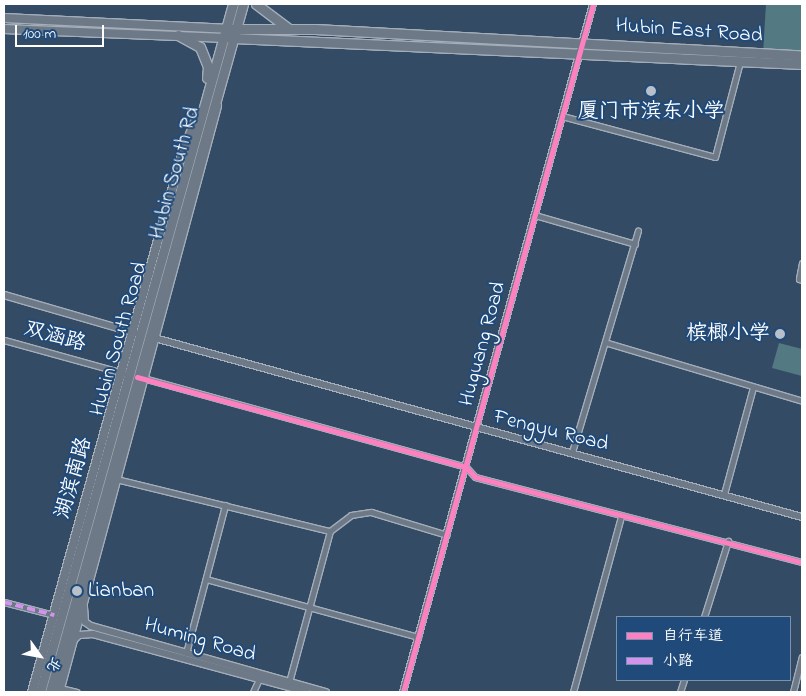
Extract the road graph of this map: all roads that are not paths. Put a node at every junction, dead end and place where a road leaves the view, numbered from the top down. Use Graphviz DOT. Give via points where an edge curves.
graph roads {
  1 [pos="233,4"];
  2 [pos="243,4"];
  3 [pos="256,4"];
  4 [pos="593,4"];
  5 [pos="4,18"];
  6 [pos="4,29"];
  7 [pos="315,29"];
  8 [pos="224,33"];
  9 [pos="235,33"];
  10 [pos="178,35"];
  11 [pos="583,42"];
  12 [pos="580,54"];
  13 [pos="802,55"];
  14 [pos="740,62"];
  15 [pos="802,64"];
  16 [pos="204,101"];
  17 [pos="562,116"];
  18 [pos="535,215"];
  19 [pos="638,231"];
  20 [pos="635,244"];
  21 [pos="802,263"];
  22 [pos="802,280"];
  23 [pos="4,295"];
  24 [pos="144,335"];
  25 [pos="4,340"];
  26 [pos="608,343"];
  27 [pos="124,373"];
  28 [pos="140,378"];
  29 [pos="753,386"];
  30 [pos="802,401"];
  31 [pos="476,429"];
  32 [pos="572,452"];
  33 [pos="466,466"];
  34 [pos="116,479"];
  35 [pos="724,494"];
  36 [pos="225,505"];
  37 [pos="621,516"];
  38 [pos="802,518"];
  39 [pos="330,531"];
  40 [pos="447,535"];
  41 [pos="728,541"];
  42 [pos="802,562"];
  43 [pos="206,579"];
  44 [pos="4,602"];
  45 [pos="84,603"];
  46 [pos="310,608"];
  47 [pos="54,615"];
  48 [pos="704,616"];
  49 [pos="418,637"];
  50 [pos="73,641"];
  51 [pos="186,653"];
  52 [pos="802,658"];
  53 [pos="259,679"];
  54 [pos="289,682"];
  55 [pos="60,690"];
  56 [pos="32,692"];
  57 [pos="40,692"];
  58 [pos="50,692"];
  59 [pos="77,692"];
  60 [pos="253,692"];
  61 [pos="306,692"];
  62 [pos="326,692"];
  63 [pos="403,692"];
  64 [pos="573,692"];
  65 [pos="793,692"];
  1 -- 8 [label="main road, Hubin South Road"];
  2 -- 9 [label="main road"];
  3 -- 7 [label="main road" via="288,28"];
  4 -- 11 [label="street, Huguang Road"];
  5 -- 8 [label="main road, Hubin East Road"];
  6 -- 10 [label="main road, Hubin East Road"];
  7 -- 9 [label="main road, Hubin East Road"];
  7 -- 11 [label="main road, Hubin East Road"];
  8 -- 9 [label="main road, Hubin East Road"];
  8 -- 10 [label="main road, Hubin East Road"];
  8 -- 16 [label="main road, Hubin South Road"];
  9 -- 12 [label="main road, Hubin East Road"];
  9 -- 24 [label="main road, Hubin South Rd"];
  10 -- 16 [label="main road" via="200,48 208,67"];
  11 -- 12 [label="street, Huguang Road"];
  11 -- 13 [label="main road, Hubin East Road"];
  12 -- 14 [label="main road, Hubin East Road"];
  12 -- 17 [label="street, Huguang Road"];
  14 -- 15 [label="main road, Hubin East Road"];
  14 -- 17 [label="street" via="715,156"];
  16 -- 24 [label="main road, Hubin South Road"];
  17 -- 18 [label="street, Huguang Road"];
  18 -- 20 [label="street"];
  18 -- 31 [label="street, Huguang Road"];
  19 -- 20 [label="street"];
  20 -- 26 [label="street"];
  21 -- 22 [label="street" via="798,279"];
  23 -- 24 [label="street, Fengyu Road"];
  24 -- 27 [label="main road, Hubin South Road"];
  24 -- 28 [label="main road, Hubin South Rd"];
  24 -- 31 [label="street, Fengyu Road"];
  25 -- 27 [label="street, 双涵路"];
  26 -- 29 [label="street"];
  26 -- 32 [label="street"];
  27 -- 47 [label="main road, 湖滨南路"];
  27 -- 57 [label="main road, 湖滨南路"];
  28 -- 33 [label="street"];
  28 -- 34 [label="main road"];
  28 -- 58 [label="main road, 湖滨南路"];
  29 -- 30 [label="street"];
  29 -- 35 [label="street"];
  31 -- 32 [label="street, Fengyu Road"];
  31 -- 33 [label="street, Huguang Road"];
  32 -- 35 [label="street, Fengyu Road"];
  33 -- 37 [label="street" via="475,477"];
  33 -- 40 [label="street, Huguang Road"];
  34 -- 36 [label="street"];
  34 -- 45 [label="main road"];
  35 -- 38 [label="street, Fengyu Road"];
  36 -- 39 [label="street"];
  36 -- 43 [label="street"];
  37 -- 41 [label="street"];
  37 -- 64 [label="street"];
  39 -- 40 [label="street" via="351,515 371,512"];
  39 -- 46 [label="street"];
  40 -- 49 [label="street, Huguang Road"];
  41 -- 42 [label="street"];
  41 -- 48 [label="street"];
  43 -- 46 [label="street"];
  43 -- 51 [label="street"];
  44 -- 47 [label="street"];
  45 -- 50 [label="main road"];
  45 -- 51 [label="street, Huming Road" via="85,622 91,626"];
  46 -- 49 [label="street"];
  46 -- 54 [label="street"];
  47 -- 56 [label="main road, 湖滨南路"];
  49 -- 63 [label="street, Huguang Road"];
  50 -- 53 [label="street, Huming Road" via="78,635 93,634"];
  50 -- 55 [label="main road"];
  51 -- 54 [label="street, Huming Road"];
  52 -- 65 [label="street"];
  53 -- 60 [label="street"];
  53 -- 61 [label="street, Huming Road"];
  54 -- 62 [label="street, Huming Road"];
  55 -- 59 [label="street"];
}
